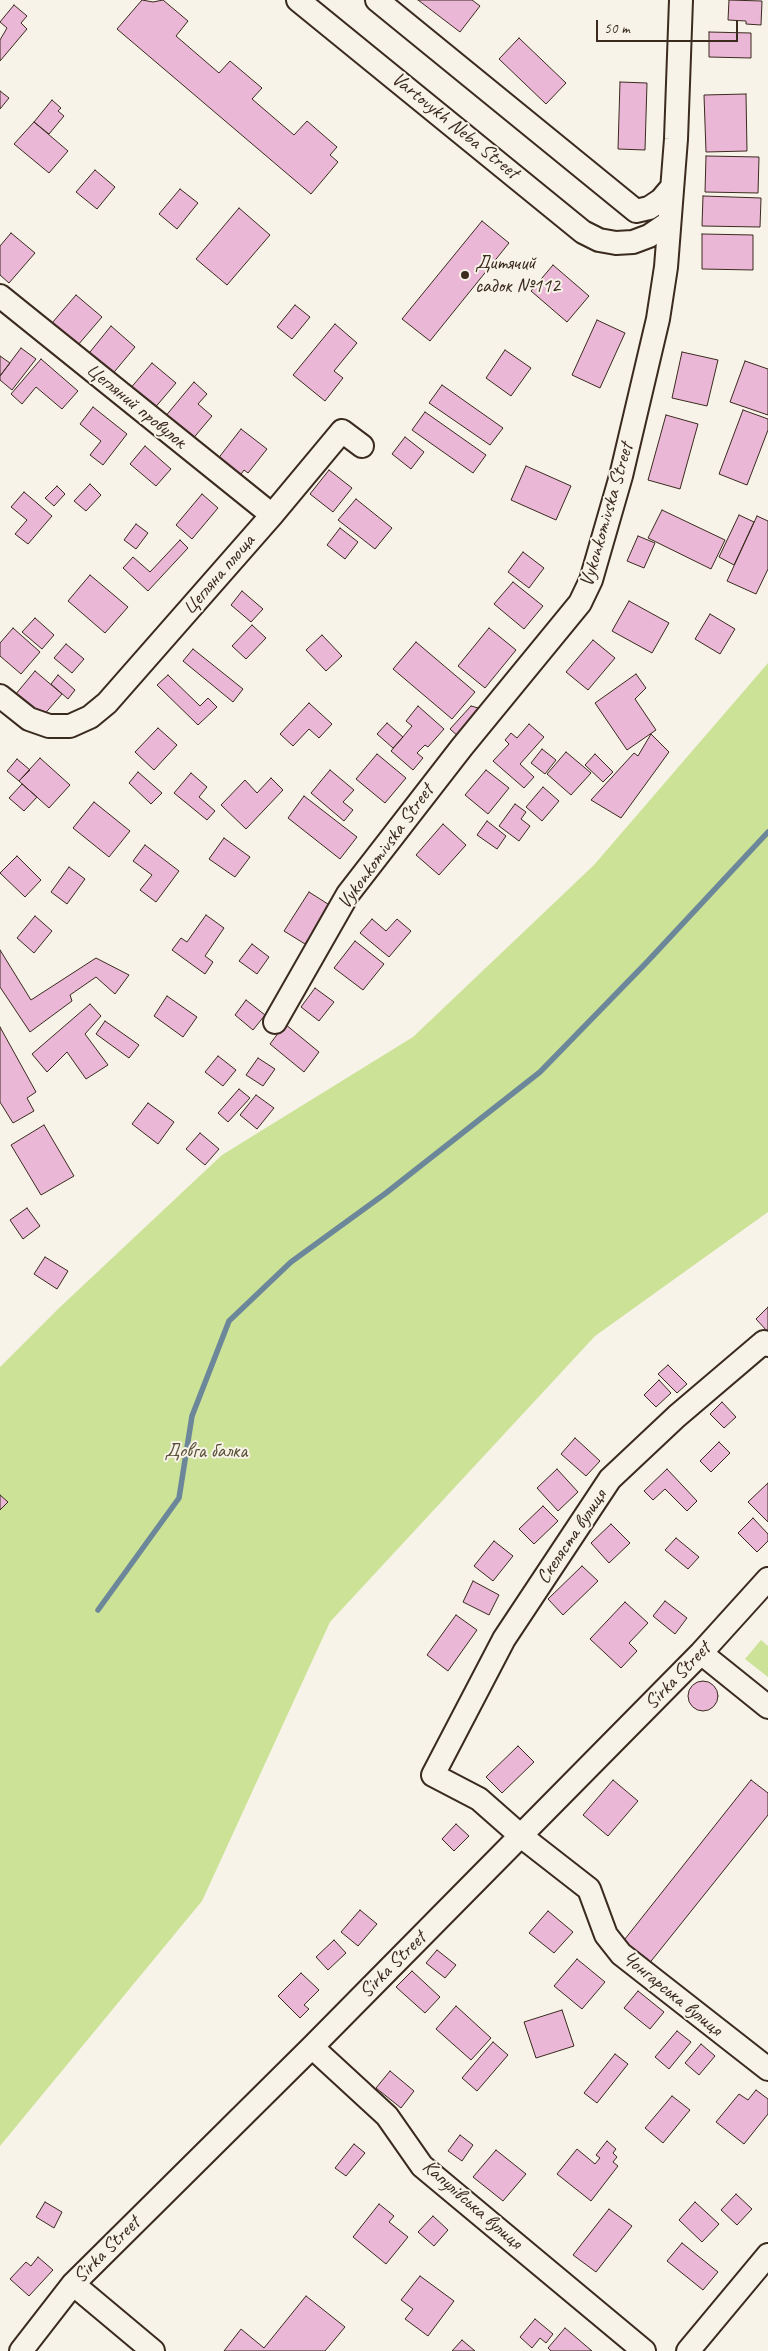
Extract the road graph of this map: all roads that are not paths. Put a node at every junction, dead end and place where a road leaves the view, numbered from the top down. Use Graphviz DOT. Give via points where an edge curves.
graph roads {
  1 [pos="298,0"];
  2 [pos="377,0"];
  3 [pos="681,0"];
  4 [pos="672,188"];
  5 [pos="636,211"];
  6 [pos="668,223"];
  7 [pos="616,244"];
  8 [pos="0,296"];
  9 [pos="362,446"];
  10 [pos="272,516"];
  11 [pos="0,696"];
  12 [pos="275,1022"];
  13 [pos="766,1344"];
  14 [pos="768,1579"];
  15 [pos="701,1653"];
  16 [pos="768,1707"];
  17 [pos="433,1775"];
  18 [pos="521,1836"];
  19 [pos="312,2047"];
  20 [pos="768,2069"];
  21 [pos="768,2255"];
  22 [pos="73,2284"];
  23 [pos="20,2351"];
  24 [pos="153,2351"];
  25 [pos="644,2351"];
  26 [pos="688,2351"];
  1 -- 7 [label="street, Vartovykh Neba Street" via="583,232"];
  2 -- 5 [label="street"];
  3 -- 4 [label="street, Vykonkomivska Street"];
  4 -- 5 [label="street" via="649,208"];
  4 -- 6 [label="street, Vykonkomivska Street"];
  5 -- 7 [label="street" via="637,227 630,238"];
  6 -- 7 [label="street, Vartovykh Neba Street" via="649,236"];
  6 -- 12 [label="street, Vykonkomivska Street" via="666,267 658,318 618,485 591,580 580,603 348,894"];
  8 -- 10 [label="street, Цегляний провулок"];
  9 -- 10 [label="street, Цегляна площа" via="342,432"];
  10 -- 11 [label="street, Цегляна площа" via="107,702 90,716 70,726 49,726 29,719"];
  13 -- 17 [label="street, Скеляста вулиця" via="677,1416 610,1479 504,1639"];
  14 -- 15 [label="street, Sirka Street"];
  15 -- 16 [label="street"];
  15 -- 18 [label="street, Sirka Street"];
  17 -- 18 [label="street, Чонгарська вулиця" via="479,1799"];
  18 -- 19 [label="street, Sirka Street"];
  18 -- 20 [label="street, Чонгарська вулиця" via="589,1889 606,1935 621,1954"];
  19 -- 22 [label="street, Sirka Street"];
  19 -- 25 [label="street, Капулівська вулиця" via="386,2116 422,2166"];
  21 -- 26 [label="street"];
  22 -- 23 [label="street, Sirka Street"];
  22 -- 24 [label="street"];
}
